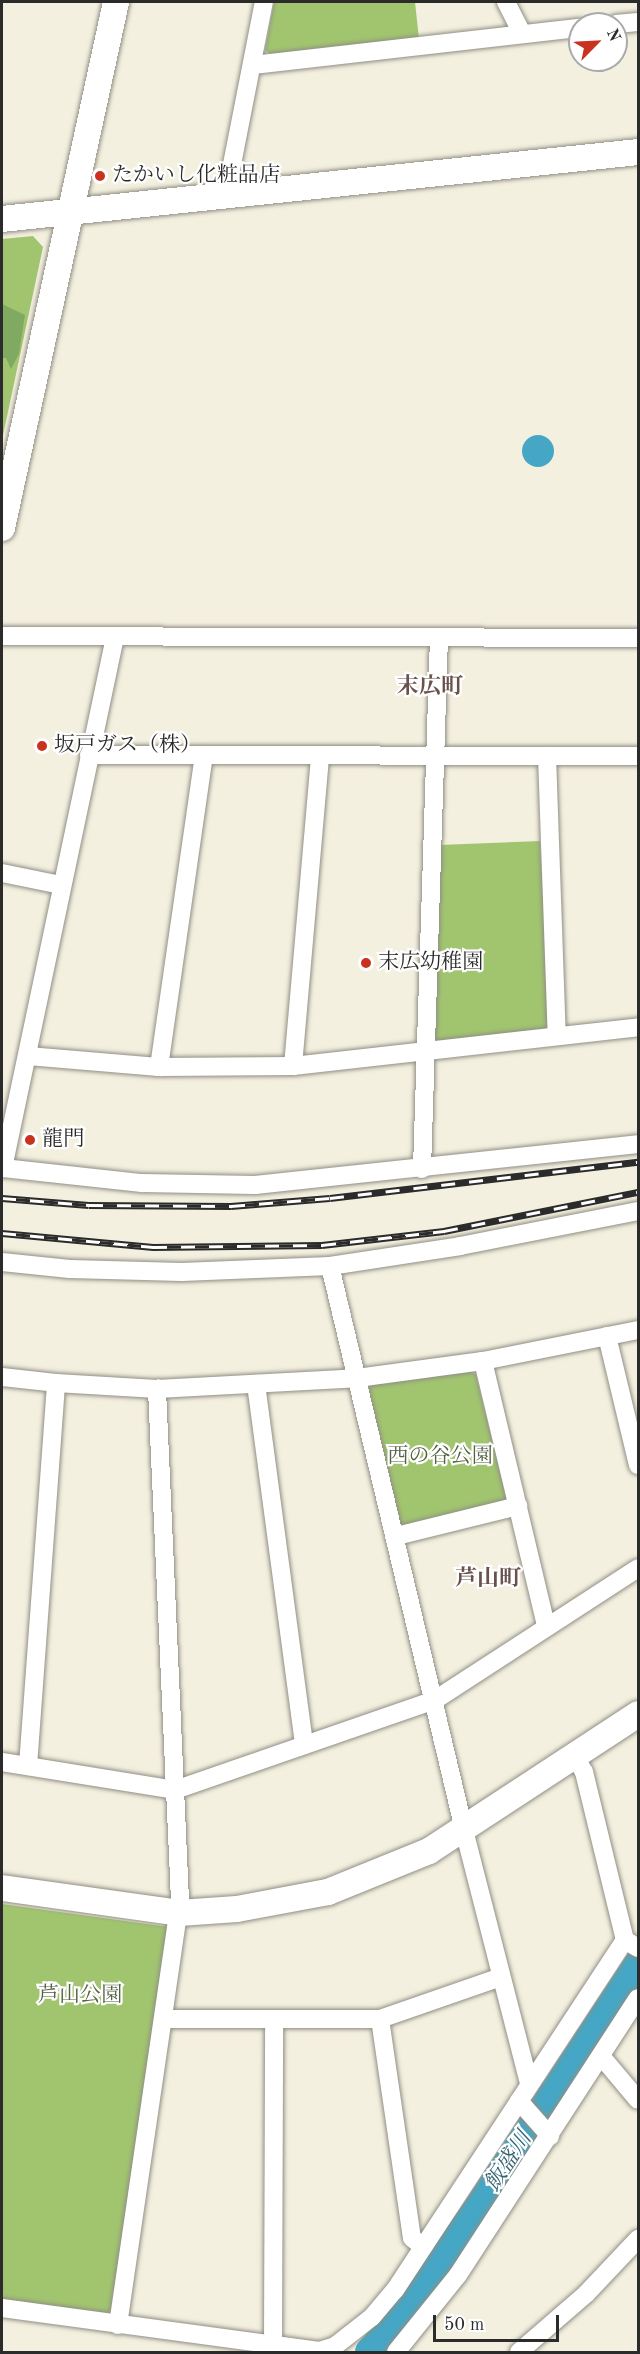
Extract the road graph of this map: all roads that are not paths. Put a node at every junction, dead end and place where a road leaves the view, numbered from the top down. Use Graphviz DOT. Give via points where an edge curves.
graph roads {
  1 [pos="116,2"];
  2 [pos="264,2"];
  3 [pos="506,2"];
  4 [pos="568,29"];
  5 [pos="522,33"];
  6 [pos="254,65"];
  7 [pos="639,152"];
  8 [pos="226,195"];
  9 [pos="68,211"];
  10 [pos="2,219"];
  11 [pos="2,528"];
  12 [pos="2,636"];
  13 [pos="115,638"];
  14 [pos="439,638"];
  15 [pos="639,638"];
  16 [pos="88,755"];
  17 [pos="204,755"];
  18 [pos="320,755"];
  19 [pos="435,756"];
  20 [pos="546,756"];
  21 [pos="639,756"];
  22 [pos="2,873"];
  23 [pos="61,885"];
  24 [pos="639,1027"];
  25 [pos="557,1036"];
  26 [pos="427,1051"];
  27 [pos="28,1056"];
  28 [pos="293,1066"];
  29 [pos="159,1067"];
  30 [pos="639,1144"];
  31 [pos="422,1169"];
  32 [pos="639,1211"];
  33 [pos="2,1262"];
  34 [pos="330,1266"];
  35 [pos="639,1330"];
  36 [pos="607,1336"];
  37 [pos="483,1361"];
  38 [pos="2,1377"];
  39 [pos="357,1378"];
  40 [pos="56,1383"];
  41 [pos="256,1384"];
  42 [pos="157,1389"];
  43 [pos="639,1466"];
  44 [pos="518,1506"];
  45 [pos="396,1536"];
  46 [pos="639,1568"];
  47 [pos="546,1625"];
  48 [pos="435,1700"];
  49 [pos="639,1714"];
  50 [pos="304,1745"];
  51 [pos="575,1756"];
  52 [pos="2,1762"];
  53 [pos="28,1766"];
  54 [pos="175,1790"];
  55 [pos="464,1830"];
  56 [pos="2,1888"];
  57 [pos="179,1913"];
  58 [pos="633,1942"];
  59 [pos="501,1977"];
  60 [pos="639,1998"];
  61 [pos="164,2019"];
  62 [pos="380,2019"];
  63 [pos="274,2020"];
  64 [pos="601,2056"];
  65 [pos="529,2084"];
  66 [pos="639,2100"];
  67 [pos="523,2106"];
  68 [pos="548,2134"];
  69 [pos="639,2239"];
  70 [pos="423,2247"];
  71 [pos="2,2308"];
  72 [pos="118,2325"];
  73 [pos="273,2345"];
  74 [pos="339,2349"];
  75 [pos="396,2352"];
  76 [pos="519,2352"];
  1 -- 9 [label="street"];
  2 -- 6 [label="street"];
  3 -- 5 [label="street"];
  4 -- 5 [label="street"];
  5 -- 6 [label="street"];
  6 -- 8 [label="street"];
  7 -- 8 [label="street"];
  8 -- 9 [label="street"];
  9 -- 10 [label="street"];
  9 -- 11 [label="street"];
  12 -- 13 [label="street"];
  13 -- 14 [label="street"];
  13 -- 16 [label="street"];
  14 -- 15 [label="street"];
  14 -- 19 [label="street"];
  16 -- 17 [label="street"];
  16 -- 23 [label="street"];
  17 -- 18 [label="street"];
  17 -- 29 [label="street"];
  18 -- 19 [label="street"];
  18 -- 28 [label="street"];
  19 -- 20 [label="street"];
  19 -- 26 [label="street"];
  20 -- 21 [label="street"];
  20 -- 25 [label="street"];
  22 -- 23 [label="street"];
  23 -- 27 [label="street"];
  24 -- 25 [label="street"];
  25 -- 26 [label="street"];
  26 -- 28 [label="street"];
  26 -- 31 [label="street"];
  27 -- 29 [label="street"];
  27 -- 31 [label="street" via="3,1168 142,1183 255,1185"];
  28 -- 29 [label="street"];
  30 -- 31 [label="street"];
  32 -- 34 [label="street"];
  33 -- 34 [label="street" via="70,1269 182,1272"];
  34 -- 39 [label="street"];
  35 -- 36 [label="street"];
  36 -- 37 [label="street"];
  36 -- 43 [label="street"];
  37 -- 39 [label="street"];
  37 -- 44 [label="street"];
  38 -- 40 [label="street"];
  39 -- 41 [label="street"];
  39 -- 45 [label="street"];
  40 -- 42 [label="street"];
  40 -- 53 [label="street"];
  41 -- 42 [label="street"];
  41 -- 50 [label="street"];
  42 -- 54 [label="street"];
  44 -- 45 [label="street"];
  44 -- 47 [label="street"];
  45 -- 48 [label="street"];
  46 -- 47 [label="street"];
  47 -- 48 [label="street"];
  48 -- 50 [label="street"];
  48 -- 55 [label="street"];
  49 -- 51 [label="street"];
  50 -- 54 [label="street"];
  51 -- 55 [label="street"];
  51 -- 58 [label="street" via="584,1772"];
  52 -- 53 [label="street"];
  53 -- 54 [label="street"];
  54 -- 57 [label="street"];
  55 -- 57 [label="street" via="401,1865 328,1892 258,1906"];
  55 -- 59 [label="street"];
  56 -- 57 [label="street"];
  57 -- 61 [label="street"];
  58 -- 65 [label="street"];
  59 -- 62 [label="street"];
  59 -- 65 [label="street"];
  60 -- 64 [label="street"];
  61 -- 63 [label="street"];
  61 -- 72 [label="street"];
  62 -- 63 [label="street"];
  62 -- 70 [label="street" via="412,2238"];
  63 -- 73 [label="street"];
  64 -- 66 [label="street"];
  64 -- 68 [label="street"];
  65 -- 67 [label="street"];
  67 -- 68 [label="street"];
  67 -- 70 [label="street"];
  68 -- 75 [label="street" via="437,2305"];
  69 -- 76 [label="street" via="586,2295"];
  70 -- 74 [label="street" via="379,2309"];
  71 -- 72 [label="street"];
  72 -- 73 [label="street"];
  73 -- 74 [label="street" via="319,2351"];
}
